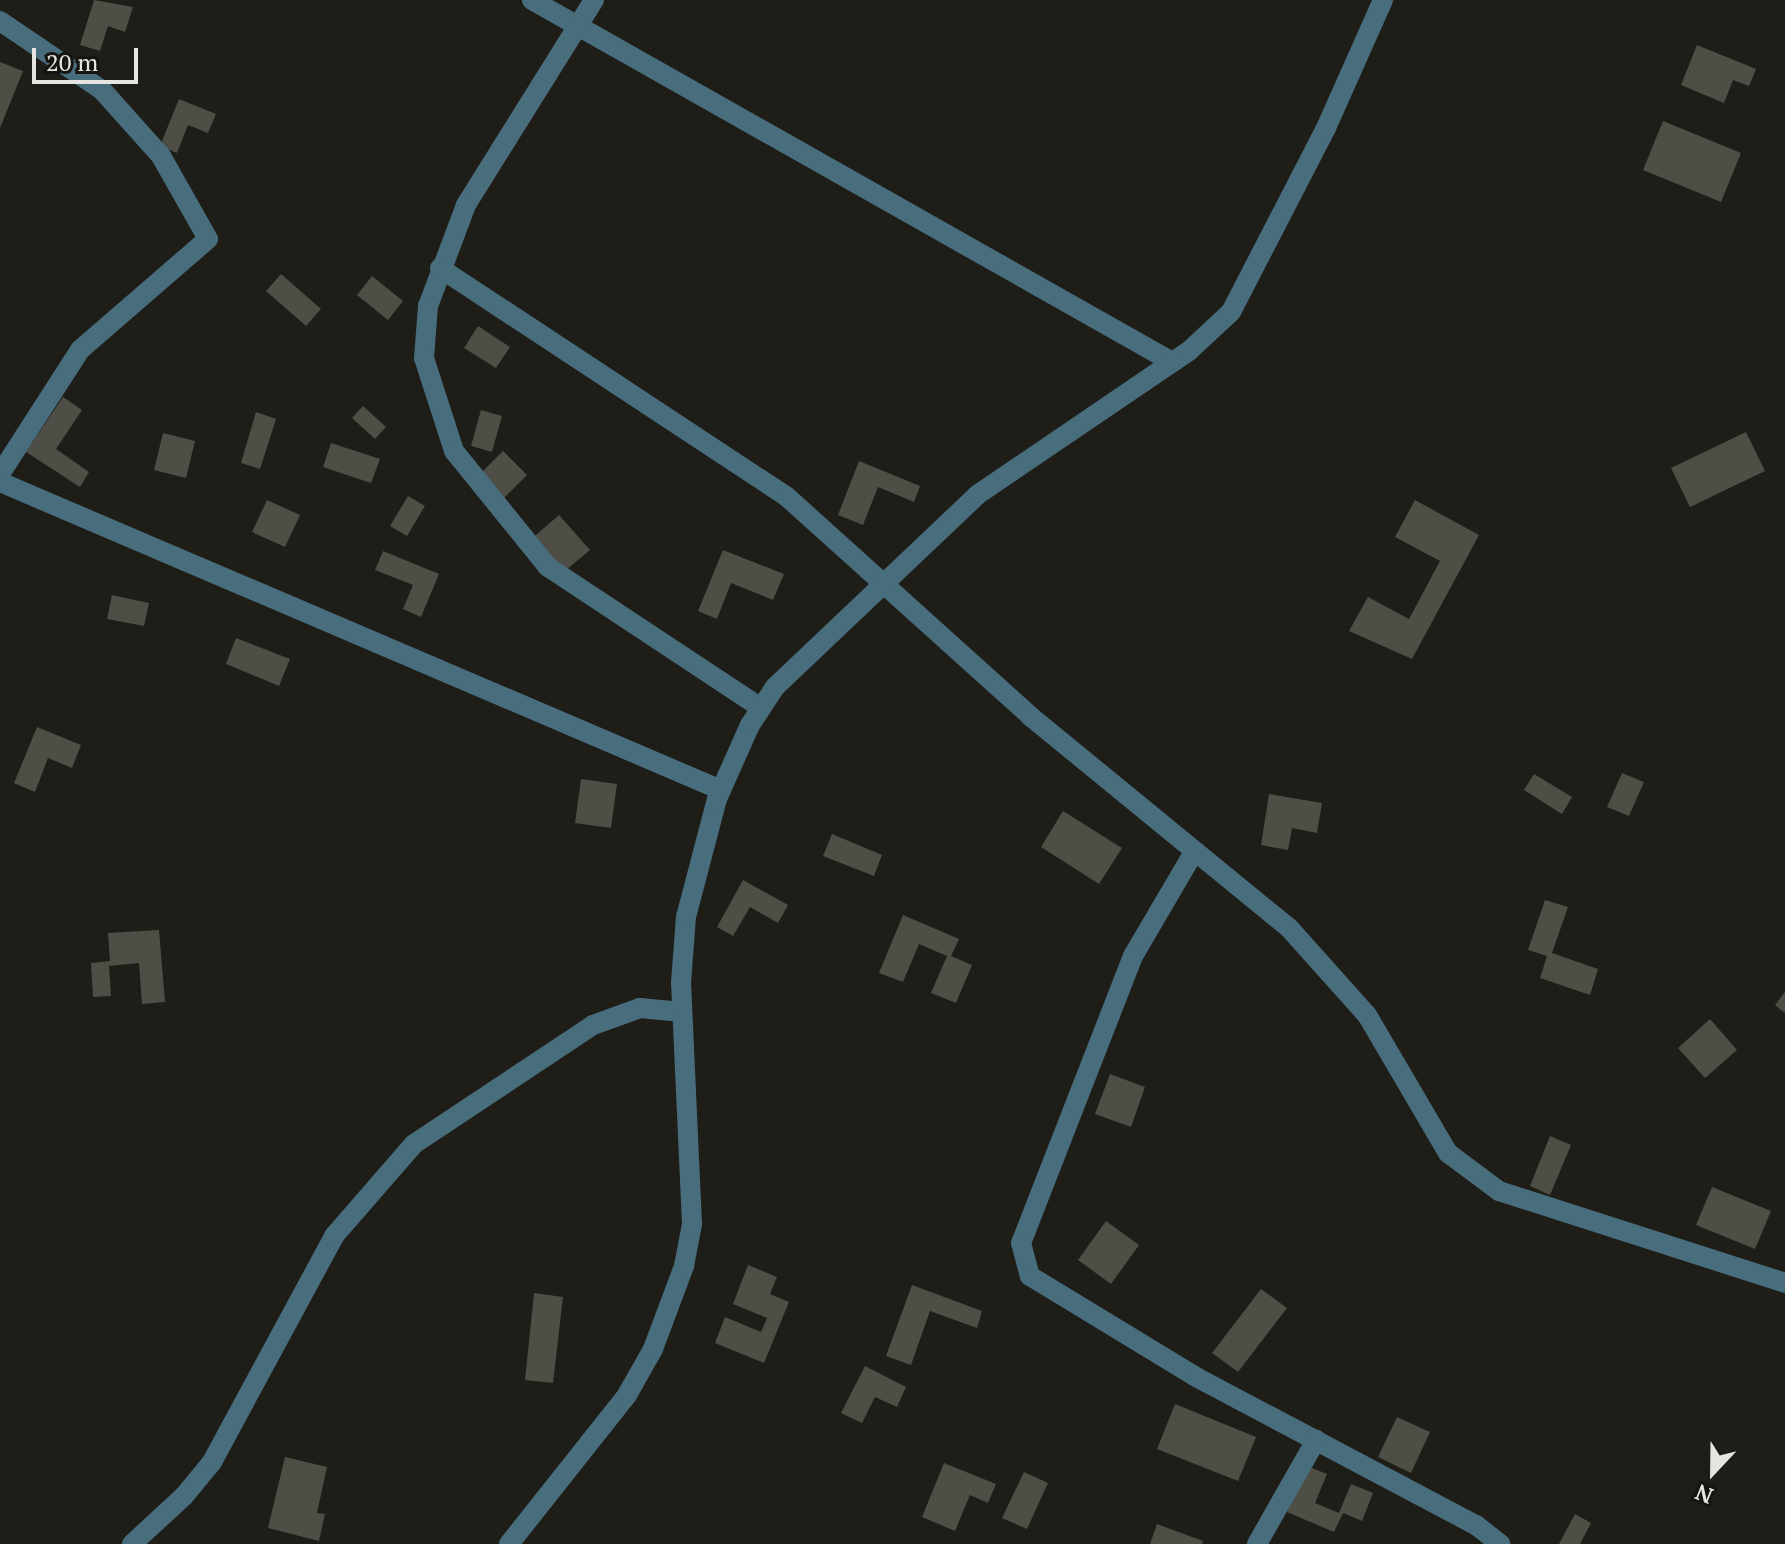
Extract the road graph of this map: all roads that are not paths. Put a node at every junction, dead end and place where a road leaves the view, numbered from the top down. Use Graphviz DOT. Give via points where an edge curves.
graph roads {
  1 [pos="532,0"];
  2 [pos="594,0"];
  3 [pos="1383,0"];
  4 [pos="0,21"];
  5 [pos="578,24"];
  6 [pos="440,268"];
  7 [pos="1172,362"];
  8 [pos="0,474"];
  9 [pos="0,482"];
  10 [pos="880,586"];
  11 [pos="761,708"];
  12 [pos="721,790"];
  13 [pos="1194,852"];
  14 [pos="682,1012"];
  15 [pos="1785,1283"];
  16 [pos="1316,1440"];
  17 [pos="132,1544"];
  18 [pos="509,1544"];
  19 [pos="1257,1544"];
  20 [pos="1500,1544"];
  1 -- 5 [label="street"];
  2 -- 5 [label="street"];
  3 -- 7 [label="street" via="1326,128 1231,312"];
  4 -- 8 [label="street" via="102,90 161,156 208,239 80,350"];
  5 -- 6 [label="street" via="466,205"];
  5 -- 7 [label="street"];
  6 -- 10 [label="street" via="786,496"];
  6 -- 11 [label="street" via="428,306 424,358 454,451 494,507 548,567 577,590"];
  7 -- 10 [label="street" via="977,495"];
  9 -- 12 [label="street"];
  10 -- 11 [label="street" via="775,687"];
  10 -- 13 [label="street"];
  11 -- 12 [label="street"];
  12 -- 14 [label="street" via="686,917"];
  13 -- 15 [label="street" via="1290,929 1320,961 1367,1015 1448,1153 1499,1191"];
  13 -- 16 [label="street" via="1133,956 1021,1243 1030,1276 1196,1377"];
  14 -- 17 [label="street" via="640,1008 593,1025 414,1144 334,1236 212,1462"];
  14 -- 18 [label="street" via="692,1224 672,1304 627,1395"];
  16 -- 19 [label="street"];
  16 -- 20 [label="street" via="1476,1525"];
}
